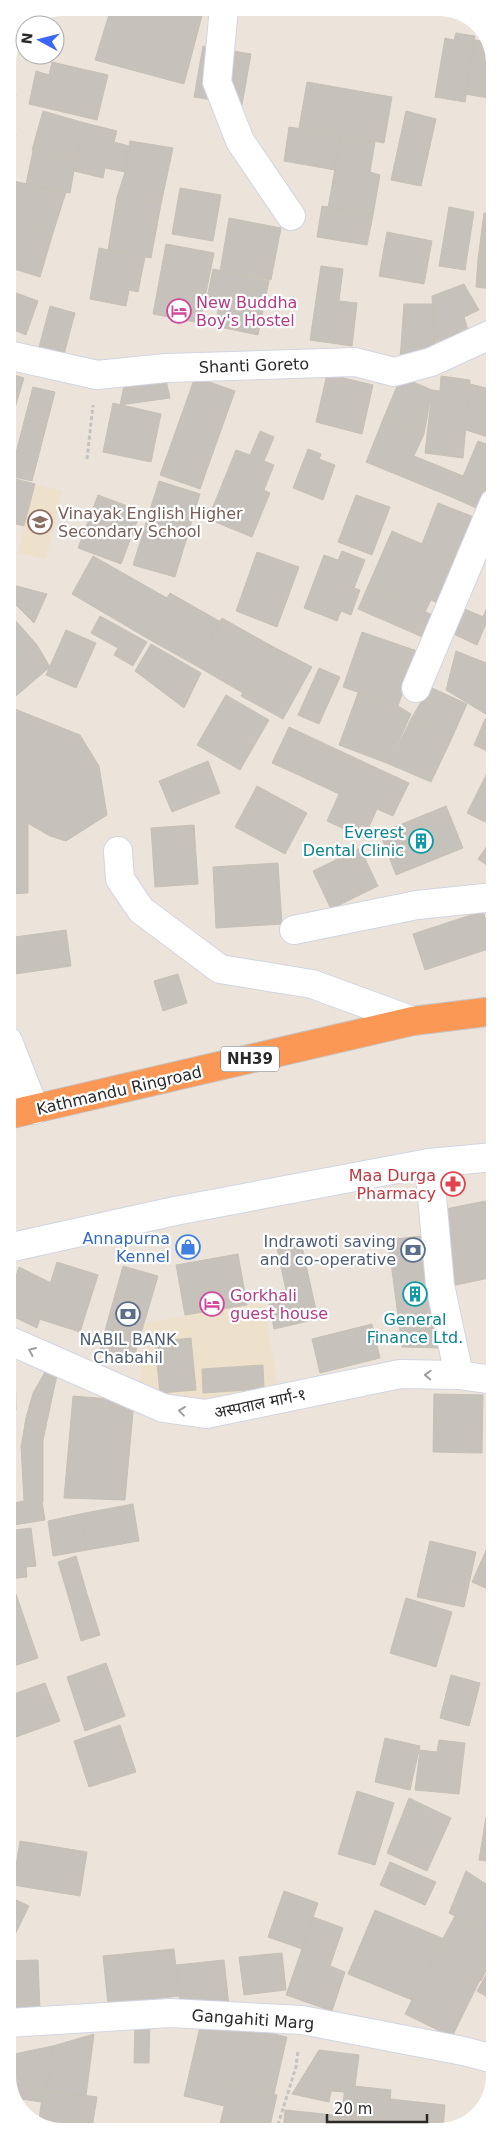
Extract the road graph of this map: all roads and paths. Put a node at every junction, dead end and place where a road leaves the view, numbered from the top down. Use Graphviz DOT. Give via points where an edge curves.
graph roads {
  1 [pos="223,16"];
  2 [pos="291,216"];
  3 [pos="486,337"];
  4 [pos="16,357"];
  5 [pos="97,375"];
  6 [pos="87,459"];
  7 [pos="486,521"];
  8 [pos="416,688"];
  9 [pos="118,851"];
  10 [pos="486,898"];
  11 [pos="294,930"];
  12 [pos="486,1012"];
  13 [pos="413,1021"];
  14 [pos="16,1061"];
  15 [pos="35,1110"];
  16 [pos="16,1114"];
  17 [pos="486,1157"];
  18 [pos="429,1163"];
  19 [pos="16,1246"];
  20 [pos="16,1344"];
  21 [pos="459,1375"];
  22 [pos="486,1379"];
  23 [pos="302,2020"];
  24 [pos="16,2023"];
  25 [pos="486,2057"];
  26 [pos="279,2123"];
  1 -- 2 [label="street" via="216,82 240,141"];
  3 -- 5 [label="street, Shanti Goreto" via="431,362 394,372 355,362 166,368"];
  4 -- 5 [label="street, Shanti Goreto"];
  5 -- 6 [label="path"];
  7 -- 8 [label="street"];
  9 -- 13 [label="street" via="120,879 141,910 220,969 312,984"];
  10 -- 11 [label="street" via="418,905"];
  12 -- 13 [label="highway, Kathmandu Ringroad / NH39"];
  13 -- 15 [label="highway, Kathmandu Ringroad / NH39"];
  14 -- 15 [label="street"];
  15 -- 16 [label="highway, Kathmandu Ringroad / NH39"];
  17 -- 18 [label="street"];
  18 -- 19 [label="street" via="175,1211"];
  18 -- 21 [label="street" via="440,1285"];
  21 -- 20 [label="street, अस्पताल मार्ग-१, one-way" via="400,1374 206,1414 163,1408"];
  21 -- 22 [label="street, अस्पताल मार्ग-१"];
  23 -- 24 [label="street, Gangahiti Marg" via="170,2013"];
  23 -- 25 [label="street, Gangahiti Marg"];
  23 -- 26 [label="path" via="296,2068"];
}
